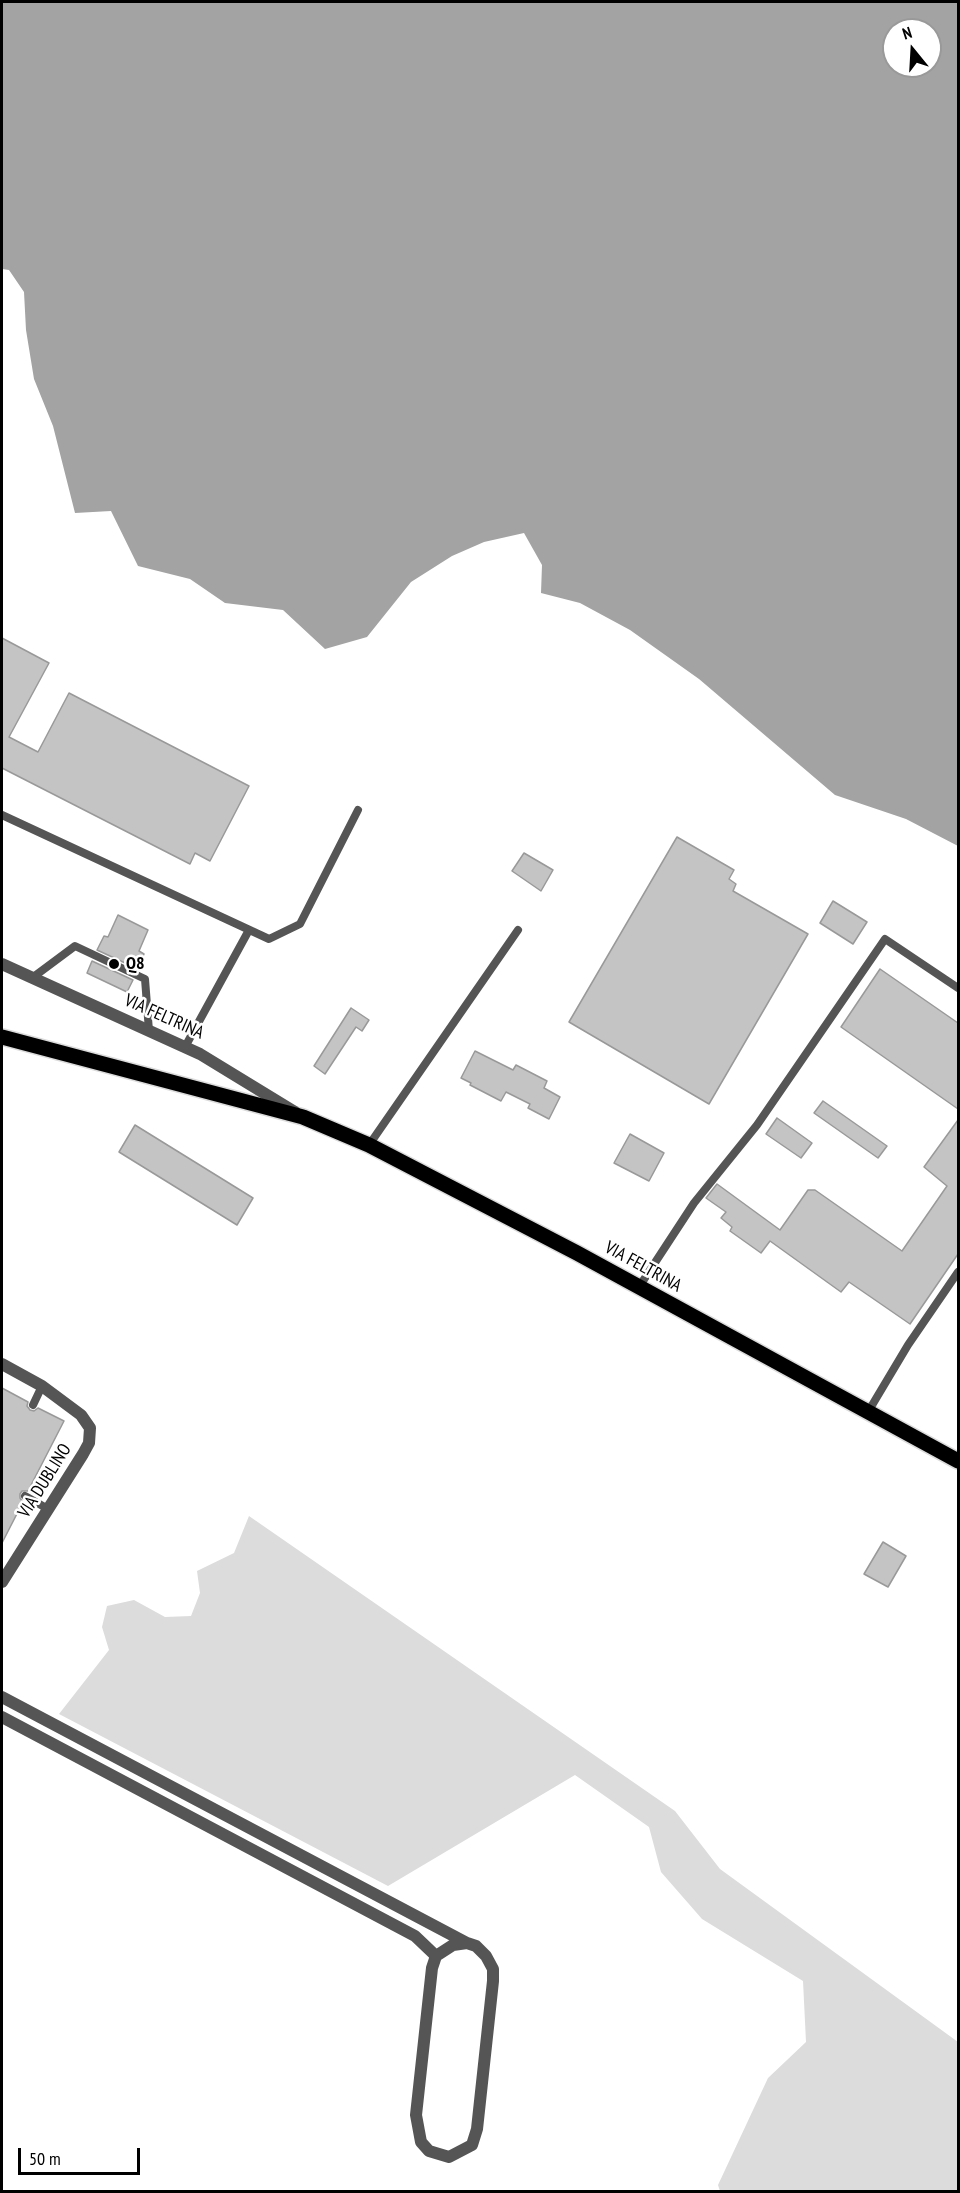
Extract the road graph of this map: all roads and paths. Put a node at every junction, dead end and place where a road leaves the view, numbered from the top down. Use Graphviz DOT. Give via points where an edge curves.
graph roads {
  1 [pos="358,810"];
  2 [pos="2,815"];
  3 [pos="249,930"];
  4 [pos="518,930"];
  5 [pos="2,964"];
  6 [pos="32,978"];
  7 [pos="958,988"];
  8 [pos="149,1031"];
  9 [pos="2,1037"];
  10 [pos="185,1047"];
  11 [pos="303,1117"];
  12 [pos="369,1145"];
  13 [pos="958,1272"];
  14 [pos="639,1287"];
  15 [pos="2,1364"];
  16 [pos="42,1386"];
  17 [pos="33,1405"];
  18 [pos="868,1412"];
  19 [pos="958,1461"];
  20 [pos="26,1496"];
  21 [pos="48,1509"];
  22 [pos="2,1582"];
  23 [pos="2,1697"];
  24 [pos="2,1717"];
  25 [pos="467,1943"];
  26 [pos="436,1956"];
  1 -- 3 [label="lane" via="300,924 269,939"];
  2 -- 3 [label="lane"];
  3 -- 10 [label="lane"];
  4 -- 12 [label="lane"];
  5 -- 6 [label="street, VIA FELTRINA"];
  6 -- 8 [label="street, VIA FELTRINA"];
  6 -- 8 [label="lane" via="75,946 145,979"];
  7 -- 14 [label="lane" via="885,939 757,1125 694,1203"];
  8 -- 10 [label="street, VIA FELTRINA"];
  9 -- 11 [label="main road, VIA FELTRINA"];
  10 -- 11 [label="street, VIA FELTRINA"];
  11 -- 12 [label="main road, VIA FELTRINA"];
  12 -- 14 [label="main road, VIA FELTRINA"];
  13 -- 18 [label="lane"];
  14 -- 18 [label="main road, VIA FELTRINA"];
  15 -- 16 [label="street, VIA DUBLINO"];
  16 -- 17 [label="lane"];
  16 -- 21 [label="street, VIA DUBLINO" via="81,1415 90,1428 89,1443"];
  18 -- 19 [label="main road, VIA FELTRINA"];
  20 -- 21 [label="lane"];
  21 -- 22 [label="street, VIA DUBLINO"];
  23 -- 25 [label="street"];
  24 -- 26 [label="street" via="415,1936"];
  25 -- 26 [label="street" via="453,1945"];
  25 -- 26 [label="street" via="486,1956 494,1969 493,1981 477,2129 472,2145 448,2157 429,2151 421,2142 416,2115"];
}
